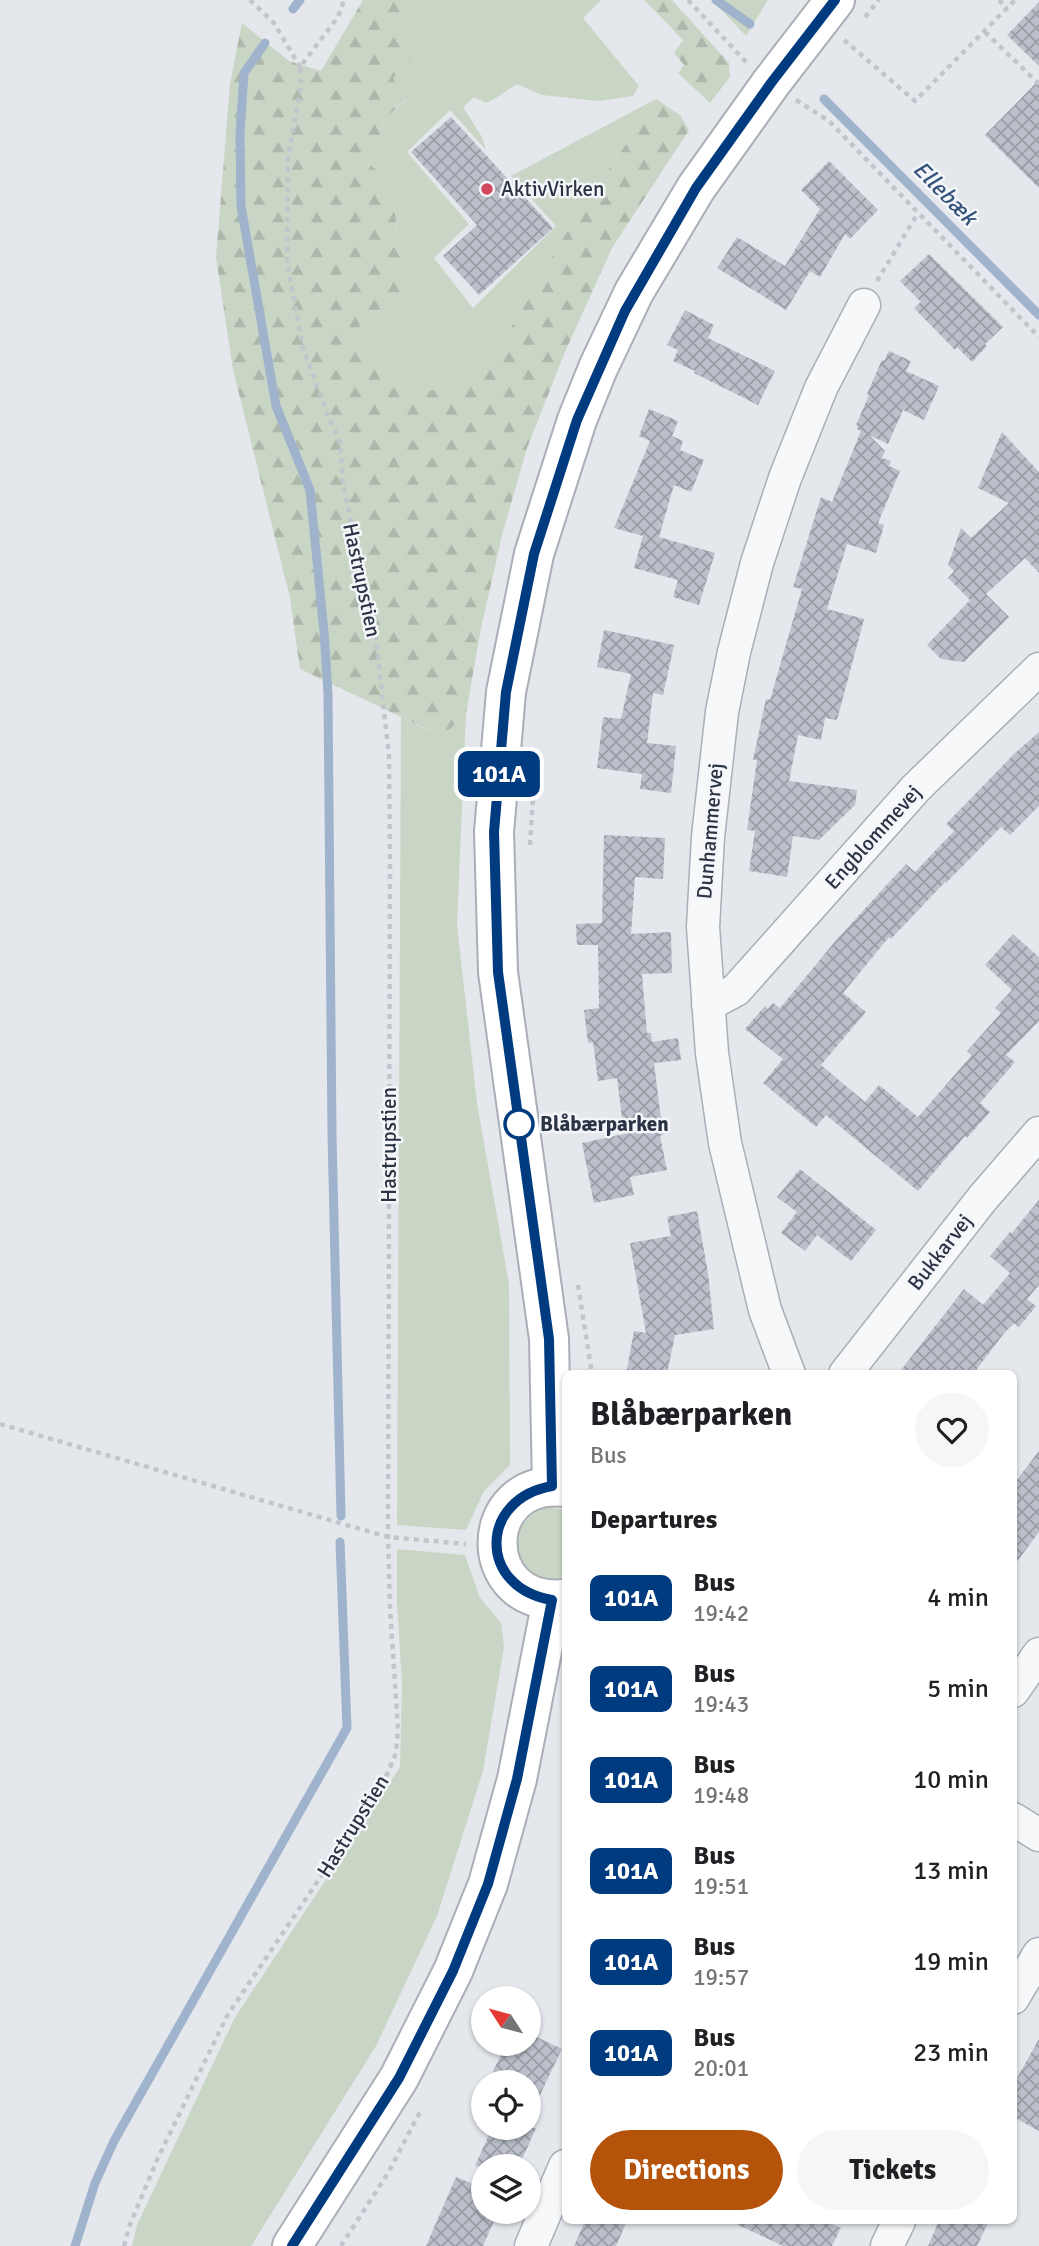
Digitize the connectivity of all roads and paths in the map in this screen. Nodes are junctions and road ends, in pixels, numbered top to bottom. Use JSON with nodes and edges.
{"nodes":[{"id":1,"x":250,"y":0,"type":"edge"},
{"id":2,"x":344,"y":0,"type":"edge"},
{"id":3,"x":688,"y":0,"type":"edge"},
{"id":4,"x":999,"y":0,"type":"edge"},
{"id":5,"x":1015,"y":0,"type":"edge"},
{"id":6,"x":1007,"y":8,"type":"junction"},
{"id":7,"x":827,"y":10,"type":"edge"},
{"id":8,"x":985,"y":32,"type":"junction"},
{"id":9,"x":747,"y":63,"type":"dead end"},
{"id":10,"x":300,"y":66,"type":"junction"},
{"id":11,"x":1039,"y":84,"type":"edge"},
{"id":12,"x":799,"y":101,"type":"dead end"},
{"id":13,"x":918,"y":213,"type":"junction"},
{"id":14,"x":864,"y":305,"type":"joint"},
{"id":15,"x":1039,"y":337,"type":"edge"},
{"id":16,"x":1039,"y":669,"type":"edge"},
{"id":17,"x":533,"y":793,"type":"dead end"},
{"id":18,"x":530,"y":847,"type":"dead end"},
{"id":19,"x":708,"y":1004,"type":"junction"},
{"id":20,"x":1039,"y":1133,"type":"edge"},
{"id":21,"x":577,"y":1280,"type":"dead end"},
{"id":22,"x":591,"y":1370,"type":"edge"},
{"id":23,"x":788,"y":1370,"type":"edge"},
{"id":24,"x":848,"y":1370,"type":"edge"},
{"id":25,"x":0,"y":1424,"type":"edge"},
{"id":26,"x":559,"y":1487,"type":"edge"},
{"id":27,"x":388,"y":1537,"type":"junction"},
{"id":28,"x":496,"y":1545,"type":"junction"},
{"id":29,"x":559,"y":1599,"type":"edge"},
{"id":30,"x":1039,"y":1654,"type":"edge"},
{"id":31,"x":1017,"y":1685,"type":"edge"},
{"id":32,"x":1017,"y":1821,"type":"edge"},
{"id":33,"x":1039,"y":1835,"type":"edge"},
{"id":34,"x":1039,"y":1954,"type":"edge"},
{"id":35,"x":1017,"y":1991,"type":"edge"},
{"id":36,"x":562,"y":2173,"type":"edge"},
{"id":37,"x":898,"y":2224,"type":"edge"},
{"id":38,"x":124,"y":2246,"type":"edge"},
{"id":39,"x":292,"y":2246,"type":"edge"},
{"id":40,"x":531,"y":2246,"type":"edge"},
{"id":41,"x":887,"y":2246,"type":"edge"}],
"edges":[{"from":1,"to":10,"type":"path"},
{"from":2,"to":10,"type":"path"},
{"from":3,"to":9,"type":"path"},
{"from":4,"to":6,"type":"path"},
{"from":5,"to":6,"type":"path"},
{"from":6,"to":8,"type":"path"},
{"from":7,"to":8,"type":"path"},
{"from":7,"to":26,"type":"street"},
{"from":8,"to":11,"type":"path"},
{"from":10,"to":27,"type":"path","name":"Hastrupstien"},
{"from":12,"to":13,"type":"path"},
{"from":13,"to":14,"type":"path"},
{"from":13,"to":15,"type":"path"},
{"from":14,"to":19,"type":"street","name":"Dunhammervej"},
{"from":16,"to":19,"type":"street","name":"Engblommevej"},
{"from":17,"to":18,"type":"path"},
{"from":19,"to":23,"type":"street","name":"Dunhammervej"},
{"from":20,"to":24,"type":"street","name":"Bukkarvej"},
{"from":21,"to":22,"type":"path"},
{"from":25,"to":27,"type":"path"},
{"from":26,"to":28,"type":"street"},
{"from":27,"to":28,"type":"path"},
{"from":27,"to":38,"type":"path","name":"Hastrupstien"},
{"from":28,"to":29,"type":"street"},
{"from":29,"to":39,"type":"street"},
{"from":30,"to":31,"type":"street"},
{"from":32,"to":33,"type":"street"},
{"from":34,"to":35,"type":"street"},
{"from":36,"to":40,"type":"street"},
{"from":37,"to":41,"type":"street"}]}
